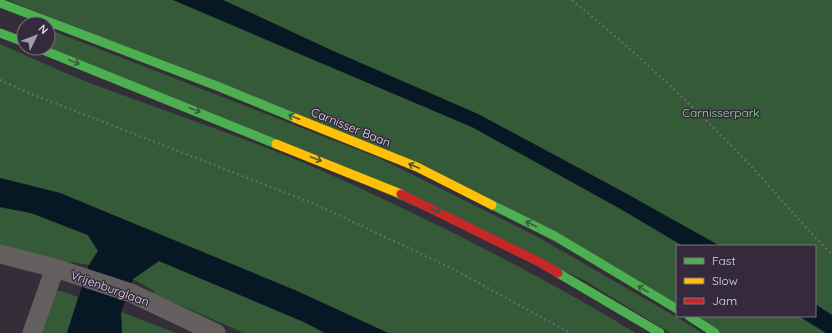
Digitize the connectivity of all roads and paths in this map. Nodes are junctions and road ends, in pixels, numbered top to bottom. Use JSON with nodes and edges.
{"nodes":[{"id":1,"x":572,"y":0,"type":"edge"},
{"id":2,"x":0,"y":3,"type":"edge"},
{"id":3,"x":0,"y":33,"type":"edge"},
{"id":4,"x":16,"y":39,"type":"edge"},
{"id":5,"x":56,"y":55,"type":"edge"},
{"id":6,"x":0,"y":80,"type":"edge"},
{"id":7,"x":0,"y":254,"type":"edge"},
{"id":8,"x":832,"y":254,"type":"edge"},
{"id":9,"x":55,"y":268,"type":"junction"},
{"id":10,"x":676,"y":308,"type":"edge"},
{"id":11,"x":691,"y":317,"type":"edge"},
{"id":12,"x":207,"y":331,"type":"edge"},
{"id":13,"x":32,"y":333,"type":"edge"},
{"id":14,"x":570,"y":333,"type":"edge"},
{"id":15,"x":660,"y":333,"type":"edge"},
{"id":16,"x":715,"y":333,"type":"edge"}],
"edges":[{"from":1,"to":8,"type":"path"},
{"from":10,"to":2,"type":"main road","name":"Carnisser Baan","one_way":true},
{"from":3,"to":4,"type":"main road"},
{"from":5,"to":15,"type":"main road","one_way":true},
{"from":6,"to":14,"type":"path"},
{"from":7,"to":9,"type":"street","name":"Vrijenburglaan"},
{"from":9,"to":12,"type":"street","name":"Vrijenburglaan"},
{"from":9,"to":13,"type":"street"},
{"from":11,"to":16,"type":"main road"}]}
